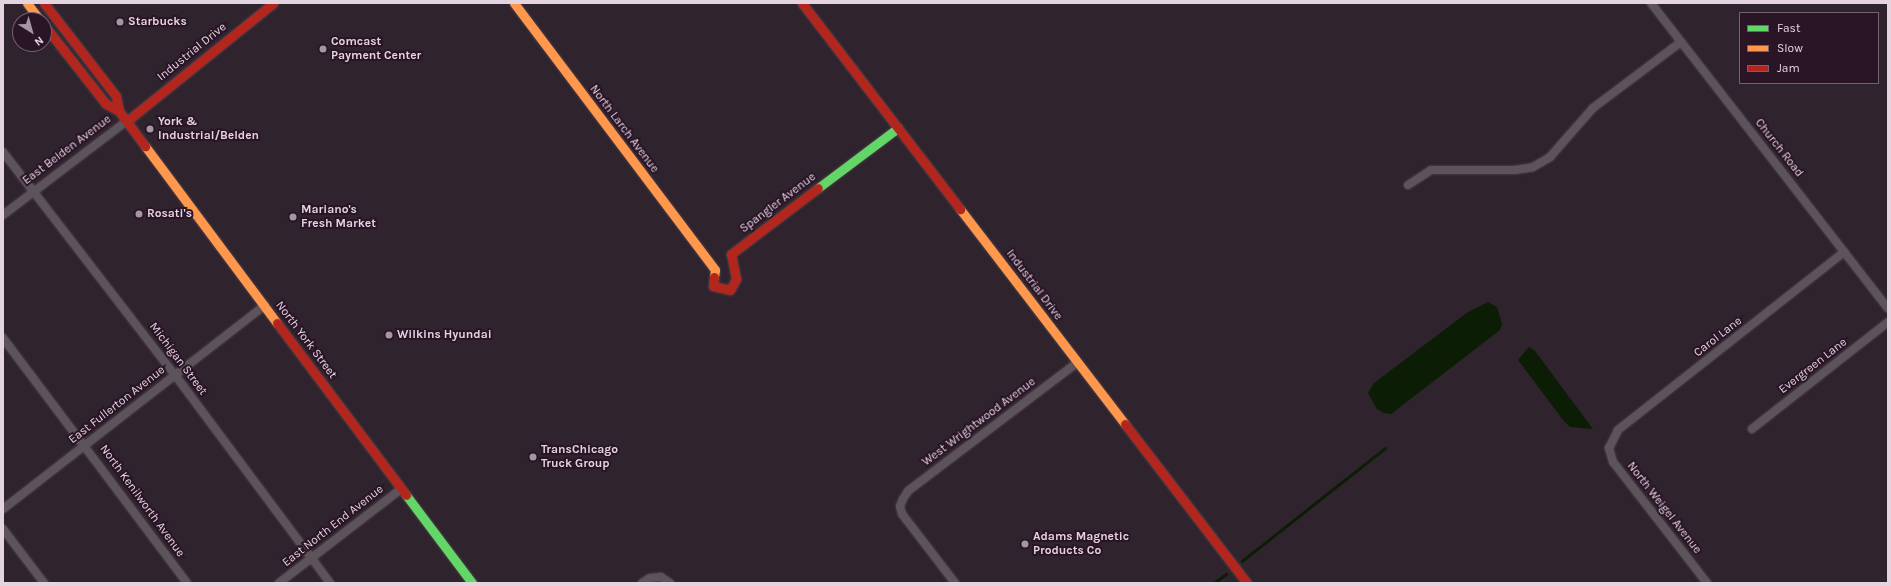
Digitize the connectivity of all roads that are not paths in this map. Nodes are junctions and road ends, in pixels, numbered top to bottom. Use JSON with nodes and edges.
{"nodes":[{"id":1,"x":27,"y":3,"type":"edge"},
{"id":2,"x":44,"y":3,"type":"edge"},
{"id":3,"x":273,"y":3,"type":"edge"},
{"id":4,"x":514,"y":3,"type":"edge"},
{"id":5,"x":802,"y":3,"type":"edge"},
{"id":6,"x":1651,"y":3,"type":"edge"},
{"id":7,"x":34,"y":12,"type":"edge"},
{"id":8,"x":52,"y":35,"type":"edge"},
{"id":9,"x":1681,"y":42,"type":"junction"},
{"id":10,"x":119,"y":111,"type":"junction"},
{"id":11,"x":127,"y":121,"type":"junction"},
{"id":12,"x":898,"y":128,"type":"junction"},
{"id":13,"x":3,"y":152,"type":"edge"},
{"id":14,"x":1408,"y":185,"type":"dead end"},
{"id":15,"x":33,"y":191,"type":"junction"},
{"id":16,"x":3,"y":215,"type":"edge"},
{"id":17,"x":1844,"y":252,"type":"junction"},
{"id":18,"x":715,"y":270,"type":"joint"},
{"id":19,"x":265,"y":305,"type":"junction"},
{"id":20,"x":1888,"y":308,"type":"edge"},
{"id":21,"x":1888,"y":322,"type":"edge"},
{"id":22,"x":3,"y":338,"type":"edge"},
{"id":23,"x":1078,"y":362,"type":"junction"},
{"id":24,"x":175,"y":375,"type":"junction"},
{"id":25,"x":1752,"y":429,"type":"dead end"},
{"id":26,"x":85,"y":445,"type":"junction"},
{"id":27,"x":1611,"y":445,"type":"joint"},
{"id":28,"x":401,"y":489,"type":"junction"},
{"id":29,"x":3,"y":509,"type":"edge"},
{"id":30,"x":3,"y":529,"type":"edge"},
{"id":31,"x":312,"y":558,"type":"junction"},
{"id":32,"x":44,"y":583,"type":"edge"},
{"id":33,"x":187,"y":583,"type":"edge"},
{"id":34,"x":279,"y":583,"type":"edge"},
{"id":35,"x":330,"y":583,"type":"edge"},
{"id":36,"x":472,"y":583,"type":"edge"},
{"id":37,"x":642,"y":583,"type":"edge"},
{"id":38,"x":670,"y":583,"type":"edge"},
{"id":39,"x":955,"y":583,"type":"edge"},
{"id":40,"x":1246,"y":583,"type":"edge"},
{"id":41,"x":1707,"y":583,"type":"edge"}],
"edges":[{"from":1,"to":7,"type":"street"},
{"from":2,"to":10,"type":"street","name":"North York Street"},
{"from":3,"to":11,"type":"street","name":"Industrial Drive"},
{"from":4,"to":18,"type":"street","name":"North Larch Avenue"},
{"from":5,"to":12,"type":"street","name":"Industrial Drive"},
{"from":6,"to":9,"type":"street","name":"Church Road"},
{"from":8,"to":10,"type":"street","name":"North York Street"},
{"from":9,"to":14,"type":"street"},
{"from":9,"to":17,"type":"street","name":"Church Road"},
{"from":10,"to":11,"type":"street","name":"North York Street"},
{"from":11,"to":15,"type":"street","name":"East Belden Avenue"},
{"from":11,"to":19,"type":"street","name":"North York Street"},
{"from":12,"to":18,"type":"street","name":"Spangler Avenue"},
{"from":12,"to":23,"type":"street","name":"Industrial Drive"},
{"from":13,"to":15,"type":"street","name":"Michigan Street"},
{"from":15,"to":16,"type":"street","name":"East Belden Avenue"},
{"from":15,"to":24,"type":"street","name":"Michigan Street"},
{"from":17,"to":20,"type":"street","name":"Church Road"},
{"from":17,"to":27,"type":"street","name":"Carol Lane"},
{"from":19,"to":24,"type":"street","name":"East Fullerton Avenue"},
{"from":19,"to":28,"type":"street","name":"North York Street"},
{"from":21,"to":25,"type":"street","name":"Evergreen Lane"},
{"from":22,"to":26,"type":"street","name":"North Kenilworth Avenue"},
{"from":23,"to":39,"type":"street","name":"West Wrightwood Avenue"},
{"from":23,"to":40,"type":"street","name":"Industrial Drive"},
{"from":24,"to":26,"type":"street","name":"East Fullerton Avenue"},
{"from":24,"to":31,"type":"street","name":"Michigan Street"},
{"from":26,"to":29,"type":"street","name":"East Fullerton Avenue"},
{"from":26,"to":33,"type":"street","name":"North Kenilworth Avenue"},
{"from":27,"to":41,"type":"street","name":"North Weigel Avenue"},
{"from":28,"to":31,"type":"street","name":"East North End Avenue"},
{"from":28,"to":36,"type":"street","name":"North York Street"},
{"from":30,"to":32,"type":"street"},
{"from":31,"to":34,"type":"street","name":"East North End Avenue"},
{"from":31,"to":35,"type":"street","name":"Michigan Street"},
{"from":37,"to":38,"type":"street"}]}
